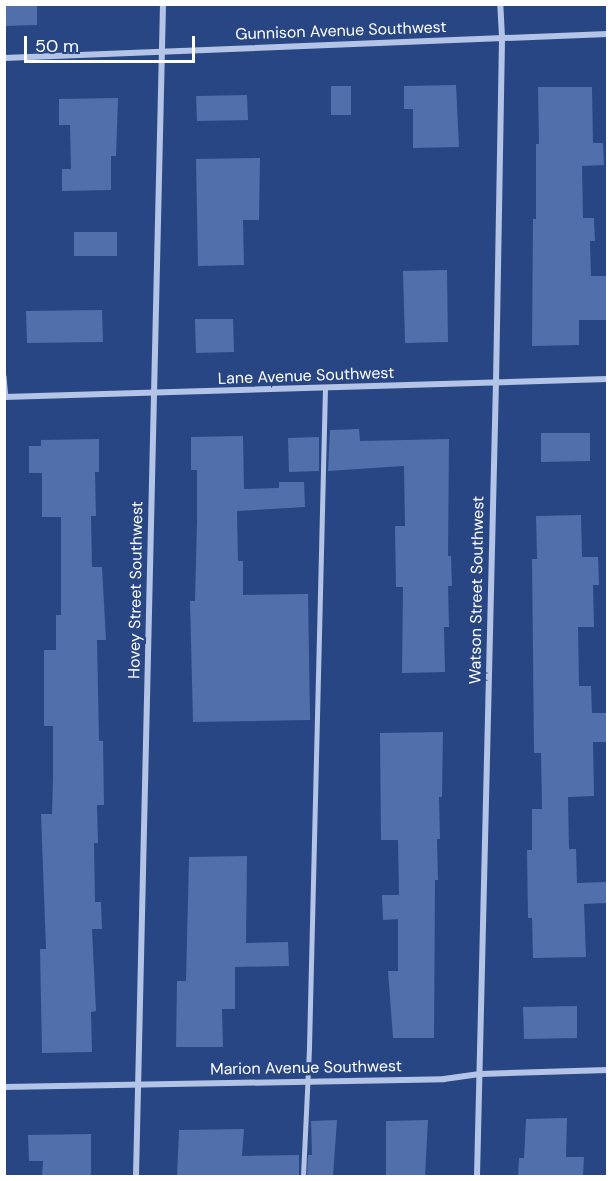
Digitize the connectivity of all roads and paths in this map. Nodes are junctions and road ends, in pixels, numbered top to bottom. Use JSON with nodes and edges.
{"nodes":[{"id":1,"x":163,"y":4,"type":"edge"},
{"id":2,"x":500,"y":4,"type":"edge"},
{"id":3,"x":608,"y":34,"type":"edge"},
{"id":4,"x":502,"y":37,"type":"junction"},
{"id":5,"x":162,"y":52,"type":"junction"},
{"id":6,"x":4,"y":58,"type":"edge"},
{"id":7,"x":4,"y":376,"type":"edge"},
{"id":8,"x":608,"y":379,"type":"edge"},
{"id":9,"x":496,"y":382,"type":"junction"},
{"id":10,"x":325,"y":388,"type":"junction"},
{"id":11,"x":154,"y":395,"type":"junction"},
{"id":12,"x":5,"y":398,"type":"edge"},
{"id":13,"x":608,"y":1070,"type":"edge"},
{"id":14,"x":480,"y":1074,"type":"junction"},
{"id":15,"x":307,"y":1080,"type":"junction"},
{"id":16,"x":138,"y":1085,"type":"junction"},
{"id":17,"x":4,"y":1088,"type":"edge"},
{"id":18,"x":136,"y":1176,"type":"edge"},
{"id":19,"x":303,"y":1176,"type":"edge"},
{"id":20,"x":477,"y":1176,"type":"edge"}],
"edges":[{"from":1,"to":5,"type":"street","name":"Hovey Street Southwest"},
{"from":2,"to":4,"type":"street","name":"Watson Street Southwest"},
{"from":3,"to":4,"type":"street","name":"Gunnison Avenue Southwest"},
{"from":4,"to":5,"type":"street","name":"Gunnison Avenue Southwest"},
{"from":4,"to":9,"type":"street","name":"Watson Street Southwest"},
{"from":5,"to":6,"type":"street","name":"Gunnison Avenue Southwest"},
{"from":5,"to":11,"type":"street","name":"Hovey Street Southwest"},
{"from":7,"to":12,"type":"lane"},
{"from":8,"to":9,"type":"street","name":"Lane Avenue Southwest"},
{"from":9,"to":10,"type":"street","name":"Lane Avenue Southwest"},
{"from":9,"to":14,"type":"street","name":"Watson Street Southwest"},
{"from":10,"to":11,"type":"street","name":"Lane Avenue Southwest"},
{"from":10,"to":15,"type":"lane"},
{"from":11,"to":12,"type":"street","name":"Lane Avenue Southwest"},
{"from":11,"to":16,"type":"street","name":"Hovey Street Southwest"},
{"from":13,"to":14,"type":"street","name":"Marion Avenue Southwest"},
{"from":14,"to":15,"type":"street","name":"Marion Avenue Southwest"},
{"from":14,"to":20,"type":"street","name":"Watson Street Southwest"},
{"from":15,"to":16,"type":"street","name":"Marion Avenue Southwest"},
{"from":15,"to":19,"type":"lane"},
{"from":16,"to":17,"type":"street","name":"Marion Avenue Southwest"},
{"from":16,"to":18,"type":"street","name":"Hovey Street Southwest"}]}
